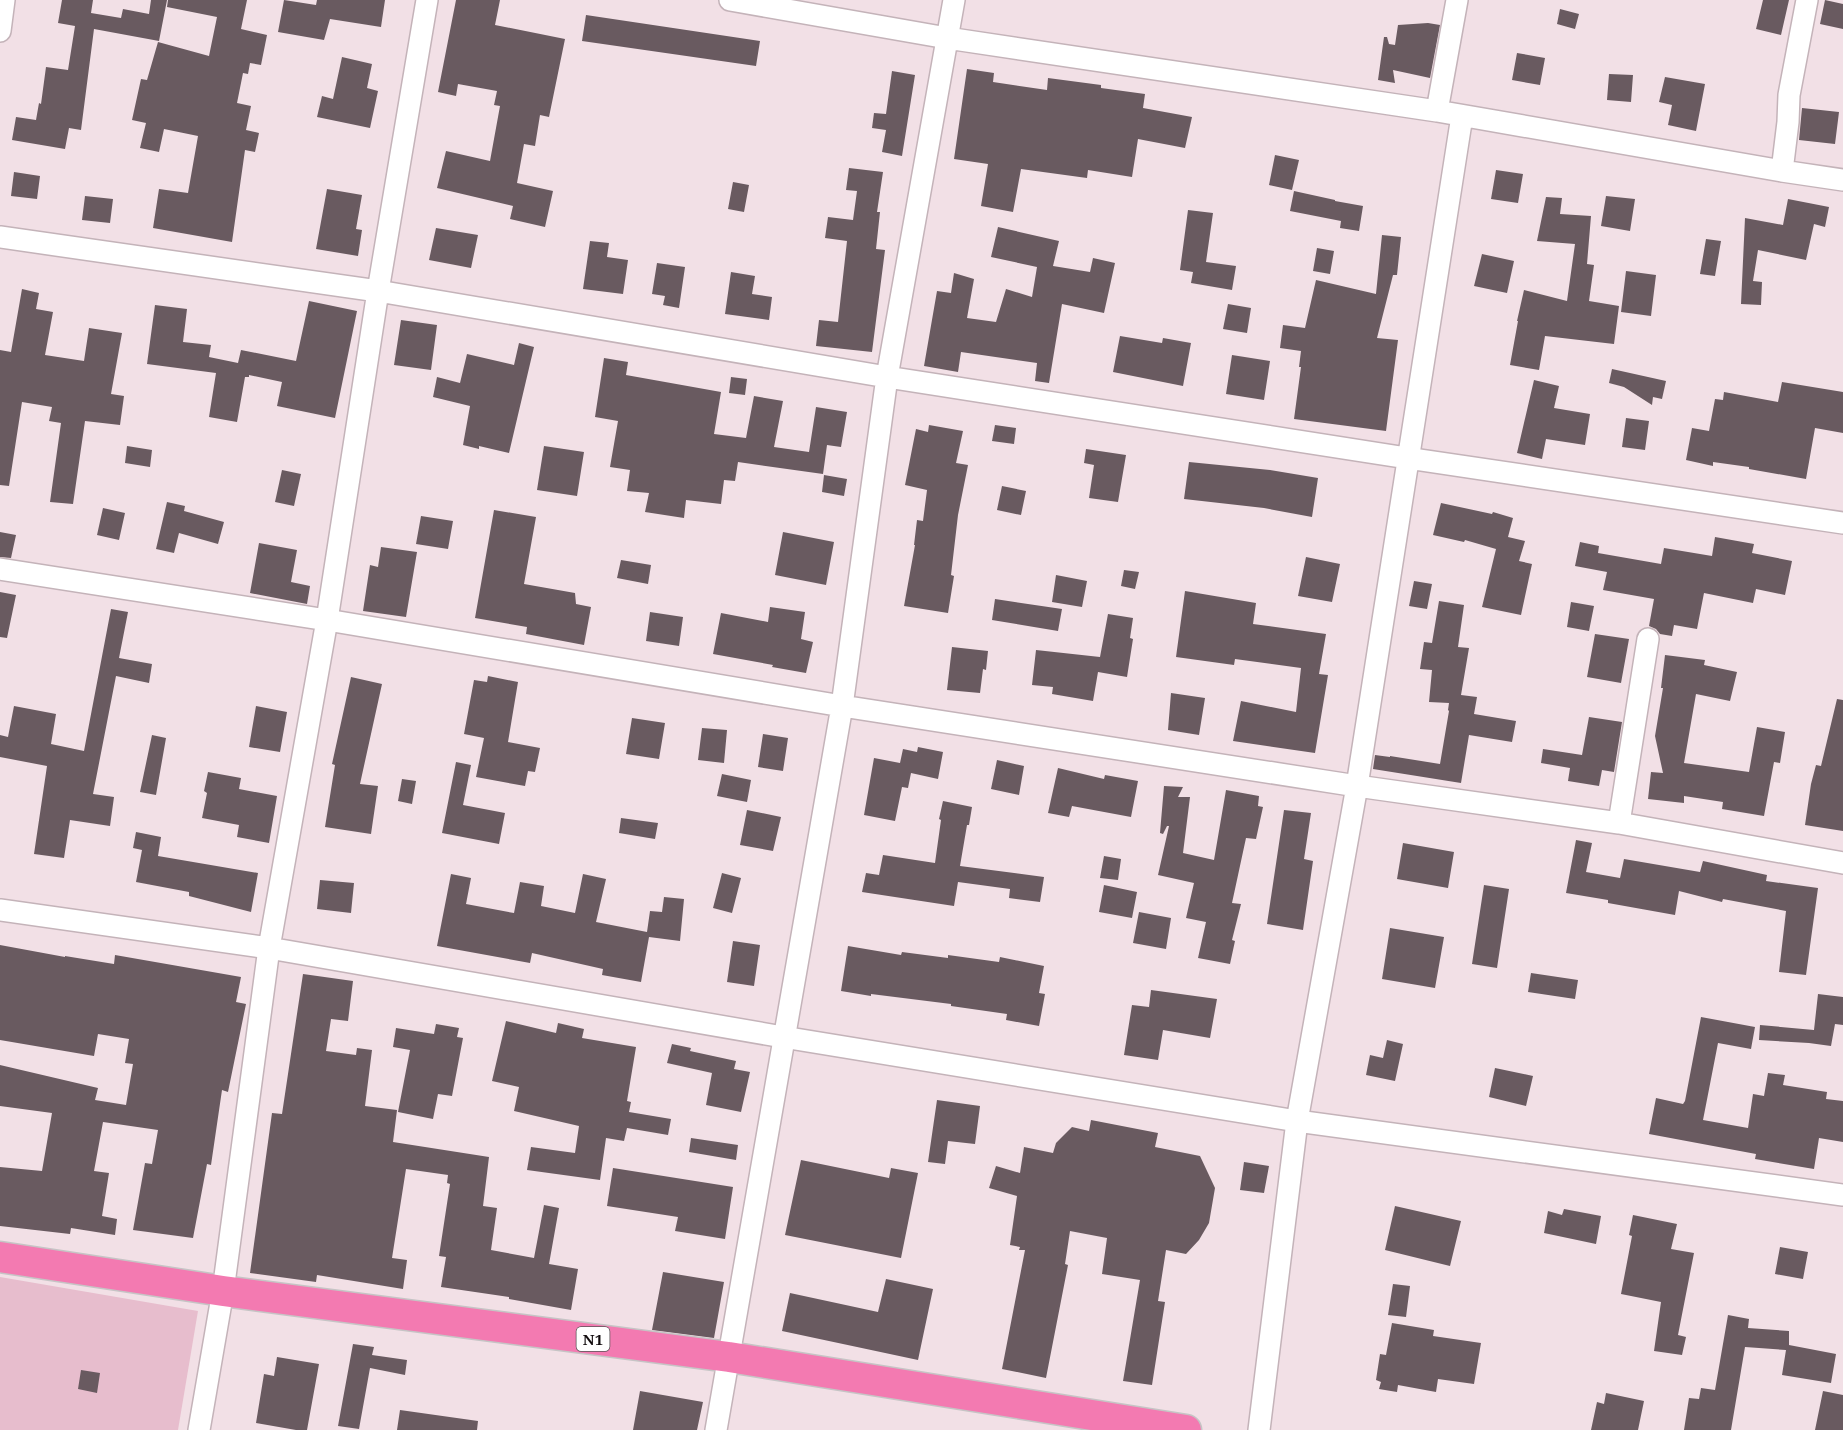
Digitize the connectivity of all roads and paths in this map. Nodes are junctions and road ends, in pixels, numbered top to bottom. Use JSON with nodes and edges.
{"nodes":[{"id":1,"x":4,"y":0,"type":"edge"},
{"id":2,"x":427,"y":0,"type":"edge"},
{"id":3,"x":730,"y":0,"type":"edge"},
{"id":4,"x":954,"y":0,"type":"edge"},
{"id":5,"x":1457,"y":0,"type":"edge"},
{"id":6,"x":1807,"y":0,"type":"edge"},
{"id":7,"x":0,"y":32,"type":"edge"},
{"id":8,"x":947,"y":38,"type":"junction"},
{"id":9,"x":1437,"y":111,"type":"junction"},
{"id":10,"x":1462,"y":116,"type":"junction"},
{"id":11,"x":1782,"y":171,"type":"junction"},
{"id":12,"x":1843,"y":180,"type":"edge"},
{"id":13,"x":0,"y":237,"type":"edge"},
{"id":14,"x":378,"y":291,"type":"junction"},
{"id":15,"x":887,"y":376,"type":"junction"},
{"id":16,"x":1407,"y":458,"type":"junction"},
{"id":17,"x":1843,"y":523,"type":"edge"},
{"id":18,"x":0,"y":569,"type":"edge"},
{"id":19,"x":327,"y":620,"type":"junction"},
{"id":20,"x":1648,"y":639,"type":"dead end"},
{"id":21,"x":842,"y":706,"type":"junction"},
{"id":22,"x":1358,"y":786,"type":"junction"},
{"id":23,"x":1619,"y":823,"type":"junction"},
{"id":24,"x":1843,"y":864,"type":"edge"},
{"id":25,"x":0,"y":910,"type":"edge"},
{"id":26,"x":269,"y":948,"type":"junction"},
{"id":27,"x":783,"y":1037,"type":"junction"},
{"id":28,"x":1297,"y":1121,"type":"junction"},
{"id":29,"x":1843,"y":1195,"type":"edge"},
{"id":30,"x":0,"y":1257,"type":"edge"},
{"id":31,"x":223,"y":1292,"type":"junction"},
{"id":32,"x":729,"y":1357,"type":"junction"},
{"id":33,"x":199,"y":1430,"type":"edge"},
{"id":34,"x":716,"y":1430,"type":"edge"},
{"id":35,"x":1186,"y":1430,"type":"edge"},
{"id":36,"x":1259,"y":1430,"type":"edge"}],
"edges":[{"from":1,"to":7,"type":"street"},
{"from":2,"to":14,"type":"street"},
{"from":3,"to":8,"type":"street"},
{"from":4,"to":8,"type":"street"},
{"from":5,"to":9,"type":"street"},
{"from":6,"to":11,"type":"street"},
{"from":8,"to":9,"type":"street"},
{"from":8,"to":15,"type":"street"},
{"from":9,"to":10,"type":"street"},
{"from":10,"to":11,"type":"street"},
{"from":10,"to":16,"type":"street"},
{"from":11,"to":12,"type":"street"},
{"from":13,"to":14,"type":"street"},
{"from":14,"to":15,"type":"street"},
{"from":14,"to":19,"type":"street"},
{"from":15,"to":16,"type":"street"},
{"from":15,"to":21,"type":"street"},
{"from":16,"to":17,"type":"street"},
{"from":16,"to":22,"type":"street"},
{"from":18,"to":19,"type":"street"},
{"from":19,"to":21,"type":"street"},
{"from":19,"to":26,"type":"street"},
{"from":20,"to":23,"type":"street"},
{"from":21,"to":22,"type":"street"},
{"from":21,"to":27,"type":"street"},
{"from":22,"to":23,"type":"street"},
{"from":22,"to":28,"type":"street"},
{"from":23,"to":24,"type":"street"},
{"from":25,"to":26,"type":"street"},
{"from":26,"to":27,"type":"street"},
{"from":26,"to":31,"type":"street"},
{"from":27,"to":28,"type":"street"},
{"from":27,"to":32,"type":"street"},
{"from":28,"to":29,"type":"street"},
{"from":28,"to":36,"type":"street"},
{"from":30,"to":31,"type":"highway","number":"N1"},
{"from":31,"to":32,"type":"highway","number":"N1"},
{"from":31,"to":33,"type":"street"},
{"from":32,"to":34,"type":"street"},
{"from":32,"to":35,"type":"highway","number":"N1"}]}
